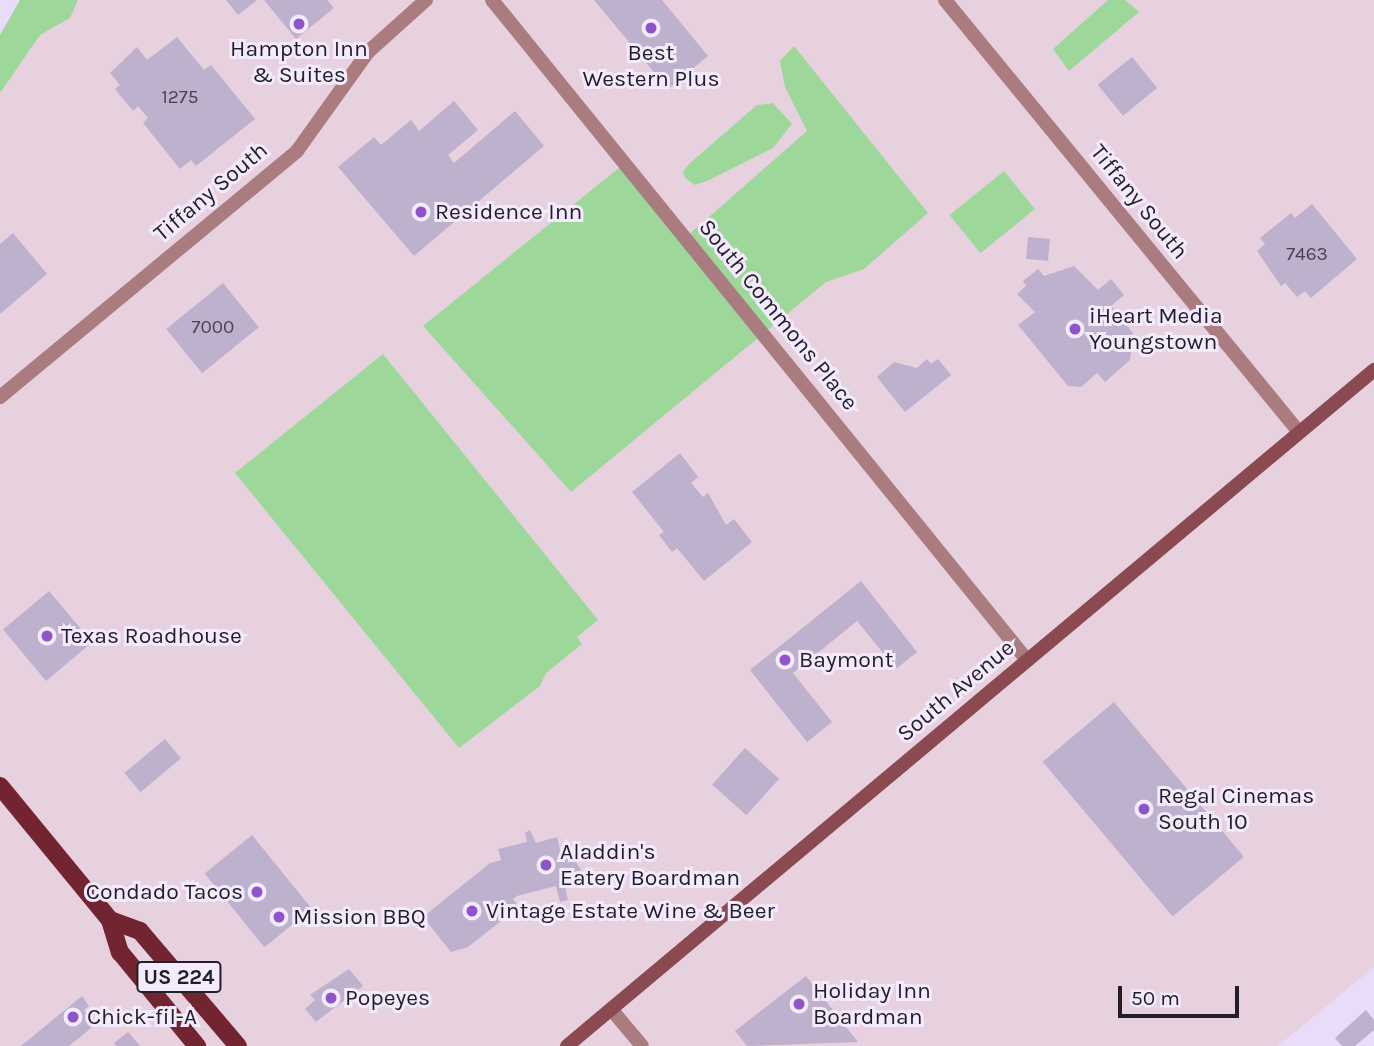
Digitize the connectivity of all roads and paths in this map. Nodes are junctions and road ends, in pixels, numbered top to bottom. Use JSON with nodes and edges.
{"nodes":[{"id":1,"x":426,"y":0,"type":"edge"},
{"id":2,"x":492,"y":0,"type":"edge"},
{"id":3,"x":945,"y":0,"type":"edge"},
{"id":4,"x":1374,"y":370,"type":"edge"},
{"id":5,"x":0,"y":397,"type":"edge"},
{"id":6,"x":1299,"y":432,"type":"junction"},
{"id":7,"x":1027,"y":660,"type":"junction"},
{"id":8,"x":0,"y":786,"type":"edge"},
{"id":9,"x":110,"y":920,"type":"junction"},
{"id":10,"x":611,"y":1009,"type":"junction"},
{"id":11,"x":197,"y":1046,"type":"edge"},
{"id":12,"x":238,"y":1046,"type":"edge"},
{"id":13,"x":567,"y":1046,"type":"edge"},
{"id":14,"x":642,"y":1046,"type":"edge"}],
"edges":[{"from":1,"to":5,"type":"street","name":"Tiffany South"},
{"from":2,"to":7,"type":"street","name":"South Commons Place"},
{"from":3,"to":6,"type":"street","name":"Tiffany South"},
{"from":4,"to":6,"type":"main road","name":"South Avenue"},
{"from":6,"to":7,"type":"main road","name":"South Avenue"},
{"from":7,"to":10,"type":"main road","name":"South Avenue"},
{"from":8,"to":9,"type":"main road","number":"US 224"},
{"from":9,"to":11,"type":"main road","number":"US 224"},
{"from":9,"to":12,"type":"main road","number":"US 224"},
{"from":10,"to":13,"type":"main road","name":"South Avenue"},
{"from":10,"to":14,"type":"street"}]}
